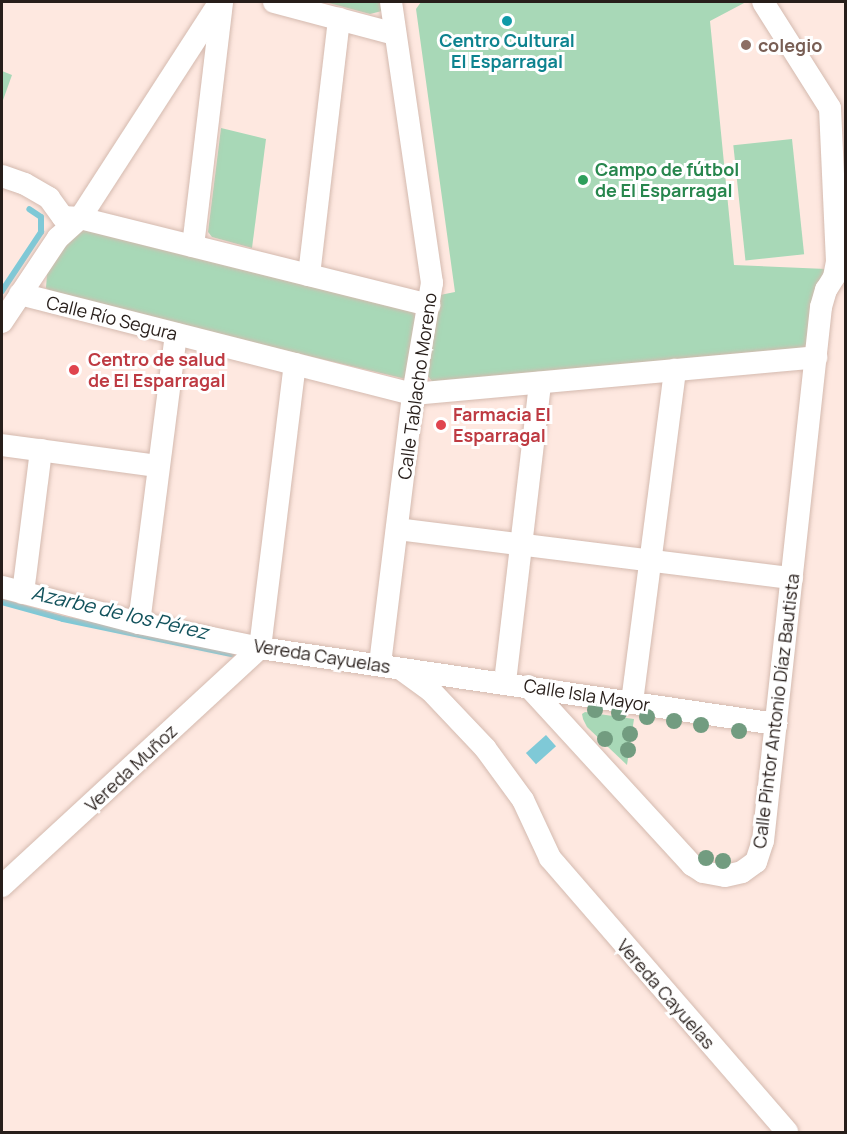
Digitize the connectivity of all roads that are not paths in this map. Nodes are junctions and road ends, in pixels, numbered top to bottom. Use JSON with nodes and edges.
{"nodes":[{"id":1,"x":221,"y":2,"type":"edge"},
{"id":2,"x":274,"y":2,"type":"edge"},
{"id":3,"x":391,"y":2,"type":"edge"},
{"id":4,"x":763,"y":2,"type":"edge"},
{"id":5,"x":339,"y":19,"type":"junction"},
{"id":6,"x":395,"y":34,"type":"junction"},
{"id":7,"x":838,"y":104,"type":"edge"},
{"id":8,"x":2,"y":176,"type":"edge"},
{"id":9,"x":80,"y":218,"type":"junction"},
{"id":10,"x":193,"y":246,"type":"junction"},
{"id":11,"x":309,"y":275,"type":"junction"},
{"id":12,"x":20,"y":294,"type":"junction"},
{"id":13,"x":429,"y":305,"type":"junction"},
{"id":14,"x":2,"y":322,"type":"edge"},
{"id":15,"x":176,"y":334,"type":"junction"},
{"id":16,"x":816,"y":357,"type":"junction"},
{"id":17,"x":295,"y":364,"type":"junction"},
{"id":18,"x":675,"y":370,"type":"junction"},
{"id":19,"x":540,"y":383,"type":"junction"},
{"id":20,"x":414,"y":394,"type":"junction"},
{"id":21,"x":2,"y":445,"type":"edge"},
{"id":22,"x":41,"y":450,"type":"junction"},
{"id":23,"x":158,"y":466,"type":"junction"},
{"id":24,"x":397,"y":529,"type":"junction"},
{"id":25,"x":522,"y":544,"type":"junction"},
{"id":26,"x":651,"y":560,"type":"junction"},
{"id":27,"x":792,"y":578,"type":"junction"},
{"id":28,"x":12,"y":590,"type":"edge"},
{"id":29,"x":139,"y":623,"type":"junction"},
{"id":30,"x":260,"y":648,"type":"junction"},
{"id":31,"x":388,"y":665,"type":"junction"},
{"id":32,"x":505,"y":682,"type":"junction"},
{"id":33,"x":528,"y":686,"type":"junction"},
{"id":34,"x":632,"y":702,"type":"junction"},
{"id":35,"x":776,"y":724,"type":"junction"},
{"id":36,"x":2,"y":886,"type":"edge"},
{"id":37,"x":787,"y":1132,"type":"edge"}],
"edges":[{"from":1,"to":9,"type":"street"},
{"from":1,"to":10,"type":"street"},
{"from":2,"to":5,"type":"street"},
{"from":3,"to":6,"type":"street","name":"Calle Tablacho Moreno"},
{"from":4,"to":7,"type":"street"},
{"from":5,"to":6,"type":"street"},
{"from":5,"to":11,"type":"street"},
{"from":6,"to":13,"type":"street","name":"Calle Tablacho Moreno"},
{"from":7,"to":16,"type":"street","name":"Calle Pintor Antonio Díaz Bautista"},
{"from":8,"to":9,"type":"street"},
{"from":9,"to":10,"type":"street"},
{"from":9,"to":12,"type":"street"},
{"from":10,"to":11,"type":"street"},
{"from":11,"to":13,"type":"street"},
{"from":12,"to":14,"type":"street"},
{"from":12,"to":15,"type":"street","name":"Calle Río Segura"},
{"from":13,"to":20,"type":"street","name":"Calle Tablacho Moreno"},
{"from":15,"to":17,"type":"street","name":"Calle Río Segura"},
{"from":15,"to":23,"type":"street"},
{"from":16,"to":18,"type":"street","name":"Calle Río Segura"},
{"from":16,"to":27,"type":"street","name":"Calle Pintor Antonio Díaz Bautista"},
{"from":17,"to":20,"type":"street","name":"Calle Río Segura"},
{"from":17,"to":30,"type":"street"},
{"from":18,"to":19,"type":"street","name":"Calle Río Segura"},
{"from":18,"to":26,"type":"street"},
{"from":19,"to":20,"type":"street","name":"Calle Río Segura"},
{"from":19,"to":25,"type":"street"},
{"from":20,"to":24,"type":"street","name":"Calle Tablacho Moreno"},
{"from":21,"to":22,"type":"street"},
{"from":22,"to":23,"type":"street"},
{"from":22,"to":28,"type":"street"},
{"from":23,"to":29,"type":"street"},
{"from":24,"to":25,"type":"street"},
{"from":24,"to":31,"type":"street","name":"Calle Tablacho Moreno"},
{"from":25,"to":26,"type":"street"},
{"from":25,"to":32,"type":"street"},
{"from":26,"to":27,"type":"street"},
{"from":26,"to":34,"type":"street"},
{"from":27,"to":35,"type":"street","name":"Calle Pintor Antonio Díaz Bautista"},
{"from":28,"to":29,"type":"street","name":"Vereda Cayuelas"},
{"from":29,"to":30,"type":"street","name":"Vereda Cayuelas"},
{"from":30,"to":31,"type":"street","name":"Vereda Cayuelas"},
{"from":30,"to":36,"type":"street","name":"Vereda Muñoz"},
{"from":31,"to":32,"type":"street","name":"Calle Isla Mayor"},
{"from":31,"to":37,"type":"street","name":"Vereda Cayuelas"},
{"from":32,"to":33,"type":"street","name":"Calle Isla Mayor"},
{"from":33,"to":34,"type":"street","name":"Calle Isla Mayor"},
{"from":33,"to":35,"type":"street","name":"Calle Pintor Antonio Díaz Bautista"},
{"from":34,"to":35,"type":"street","name":"Calle Isla Mayor"}]}
